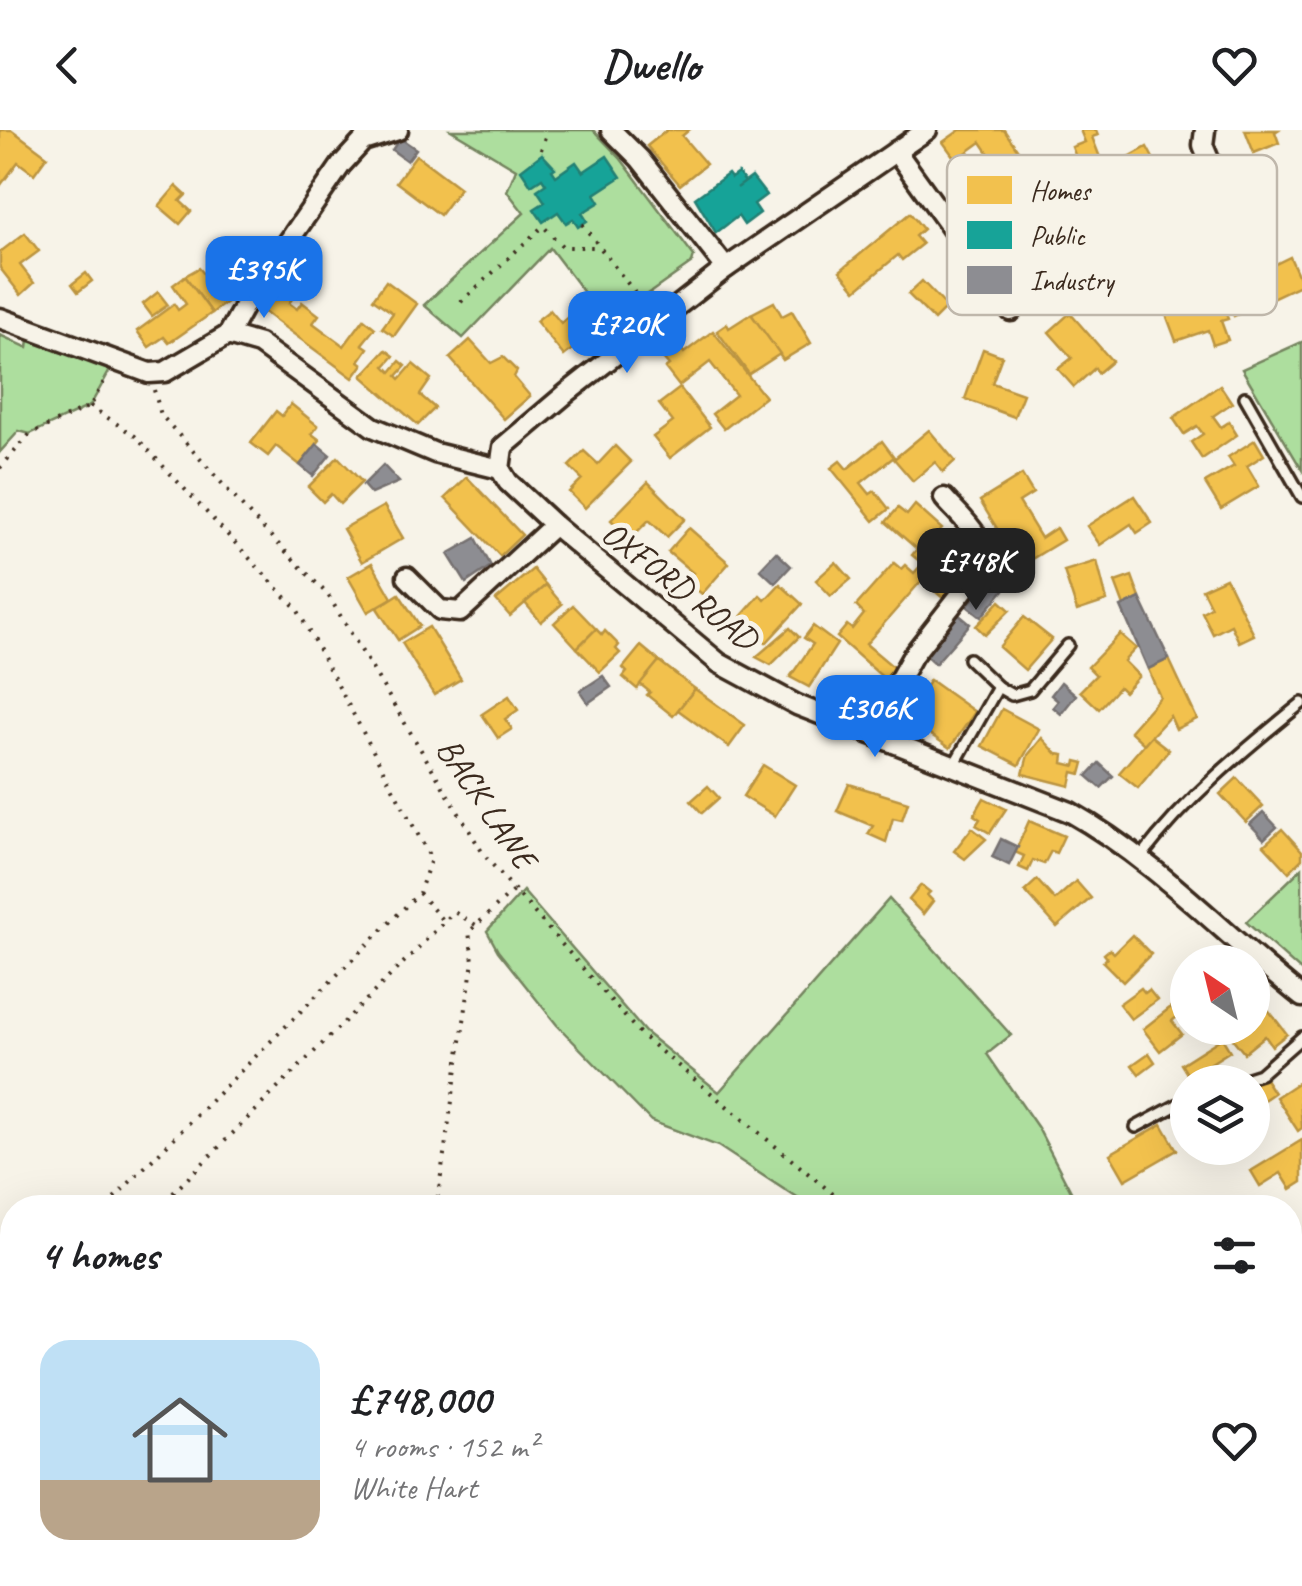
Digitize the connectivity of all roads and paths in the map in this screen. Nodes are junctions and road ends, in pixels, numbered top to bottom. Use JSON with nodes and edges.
{"nodes":[{"id":1,"x":398,"y":130,"type":"edge"},
{"id":2,"x":547,"y":130,"type":"edge"},
{"id":3,"x":612,"y":130,"type":"edge"},
{"id":4,"x":927,"y":130,"type":"edge"},
{"id":5,"x":1205,"y":130,"type":"edge"},
{"id":6,"x":541,"y":150,"type":"dead end"},
{"id":7,"x":896,"y":151,"type":"junction"},
{"id":8,"x":1207,"y":155,"type":"edge"},
{"id":9,"x":947,"y":222,"type":"edge"},
{"id":10,"x":582,"y":224,"type":"dead end"},
{"id":11,"x":600,"y":247,"type":"junction"},
{"id":12,"x":726,"y":268,"type":"junction"},
{"id":13,"x":460,"y":302,"type":"dead end"},
{"id":14,"x":0,"y":318,"type":"edge"},
{"id":15,"x":656,"y":323,"type":"junction"},
{"id":16,"x":228,"y":335,"type":"junction"},
{"id":17,"x":114,"y":363,"type":"junction"},
{"id":18,"x":150,"y":374,"type":"junction"},
{"id":19,"x":1246,"y":396,"type":"dead end"},
{"id":20,"x":90,"y":406,"type":"junction"},
{"id":21,"x":0,"y":468,"type":"edge"},
{"id":22,"x":500,"y":469,"type":"junction"},
{"id":23,"x":1302,"y":497,"type":"edge"},
{"id":24,"x":944,"y":498,"type":"dead end"},
{"id":25,"x":554,"y":525,"type":"junction"},
{"id":26,"x":407,"y":577,"type":"dead end"},
{"id":27,"x":1068,"y":646,"type":"dead end"},
{"id":28,"x":969,"y":658,"type":"dead end"},
{"id":29,"x":998,"y":687,"type":"junction"},
{"id":30,"x":1302,"y":703,"type":"edge"},
{"id":31,"x":869,"y":733,"type":"junction"},
{"id":32,"x":954,"y":766,"type":"junction"},
{"id":33,"x":1141,"y":856,"type":"junction"},
{"id":34,"x":514,"y":890,"type":"junction"},
{"id":35,"x":419,"y":893,"type":"junction"},
{"id":36,"x":444,"y":922,"type":"junction"},
{"id":37,"x":476,"y":925,"type":"junction"},
{"id":38,"x":1302,"y":997,"type":"edge"},
{"id":39,"x":1302,"y":1038,"type":"edge"},
{"id":40,"x":1270,"y":1065,"type":"edge"},
{"id":41,"x":1170,"y":1109,"type":"edge"},
{"id":42,"x":1136,"y":1128,"type":"dead end"},
{"id":43,"x":117,"y":1195,"type":"edge"},
{"id":44,"x":171,"y":1195,"type":"edge"},
{"id":45,"x":438,"y":1195,"type":"edge"},
{"id":46,"x":834,"y":1195,"type":"edge"}],
"edges":[{"from":1,"to":16,"type":"street"},
{"from":2,"to":6,"type":"path"},
{"from":3,"to":12,"type":"street"},
{"from":4,"to":7,"type":"street"},
{"from":5,"to":8,"type":"street"},
{"from":7,"to":9,"type":"street"},
{"from":7,"to":12,"type":"street"},
{"from":10,"to":11,"type":"path"},
{"from":11,"to":13,"type":"path"},
{"from":11,"to":15,"type":"path"},
{"from":12,"to":15,"type":"street"},
{"from":14,"to":17,"type":"street"},
{"from":15,"to":22,"type":"street"},
{"from":16,"to":18,"type":"street"},
{"from":16,"to":22,"type":"street"},
{"from":17,"to":18,"type":"street"},
{"from":17,"to":20,"type":"path"},
{"from":18,"to":34,"type":"path","name":"BACK LANE"},
{"from":19,"to":23,"type":"lane"},
{"from":20,"to":21,"type":"path"},
{"from":20,"to":35,"type":"path"},
{"from":22,"to":25,"type":"street","name":"OXFORD ROAD"},
{"from":24,"to":31,"type":"street"},
{"from":25,"to":26,"type":"street"},
{"from":25,"to":31,"type":"street","name":"OXFORD ROAD"},
{"from":27,"to":29,"type":"lane"},
{"from":28,"to":29,"type":"lane"},
{"from":29,"to":32,"type":"lane"},
{"from":30,"to":33,"type":"lane"},
{"from":31,"to":32,"type":"street","name":"OXFORD ROAD"},
{"from":32,"to":33,"type":"street","name":"OXFORD ROAD"},
{"from":33,"to":38,"type":"street","name":"OXFORD ROAD"},
{"from":34,"to":37,"type":"path"},
{"from":34,"to":46,"type":"path","name":"BACK LANE"},
{"from":35,"to":36,"type":"path"},
{"from":35,"to":43,"type":"path"},
{"from":36,"to":37,"type":"path"},
{"from":36,"to":44,"type":"path"},
{"from":37,"to":45,"type":"path"},
{"from":39,"to":40,"type":"lane"},
{"from":41,"to":42,"type":"lane"}]}
